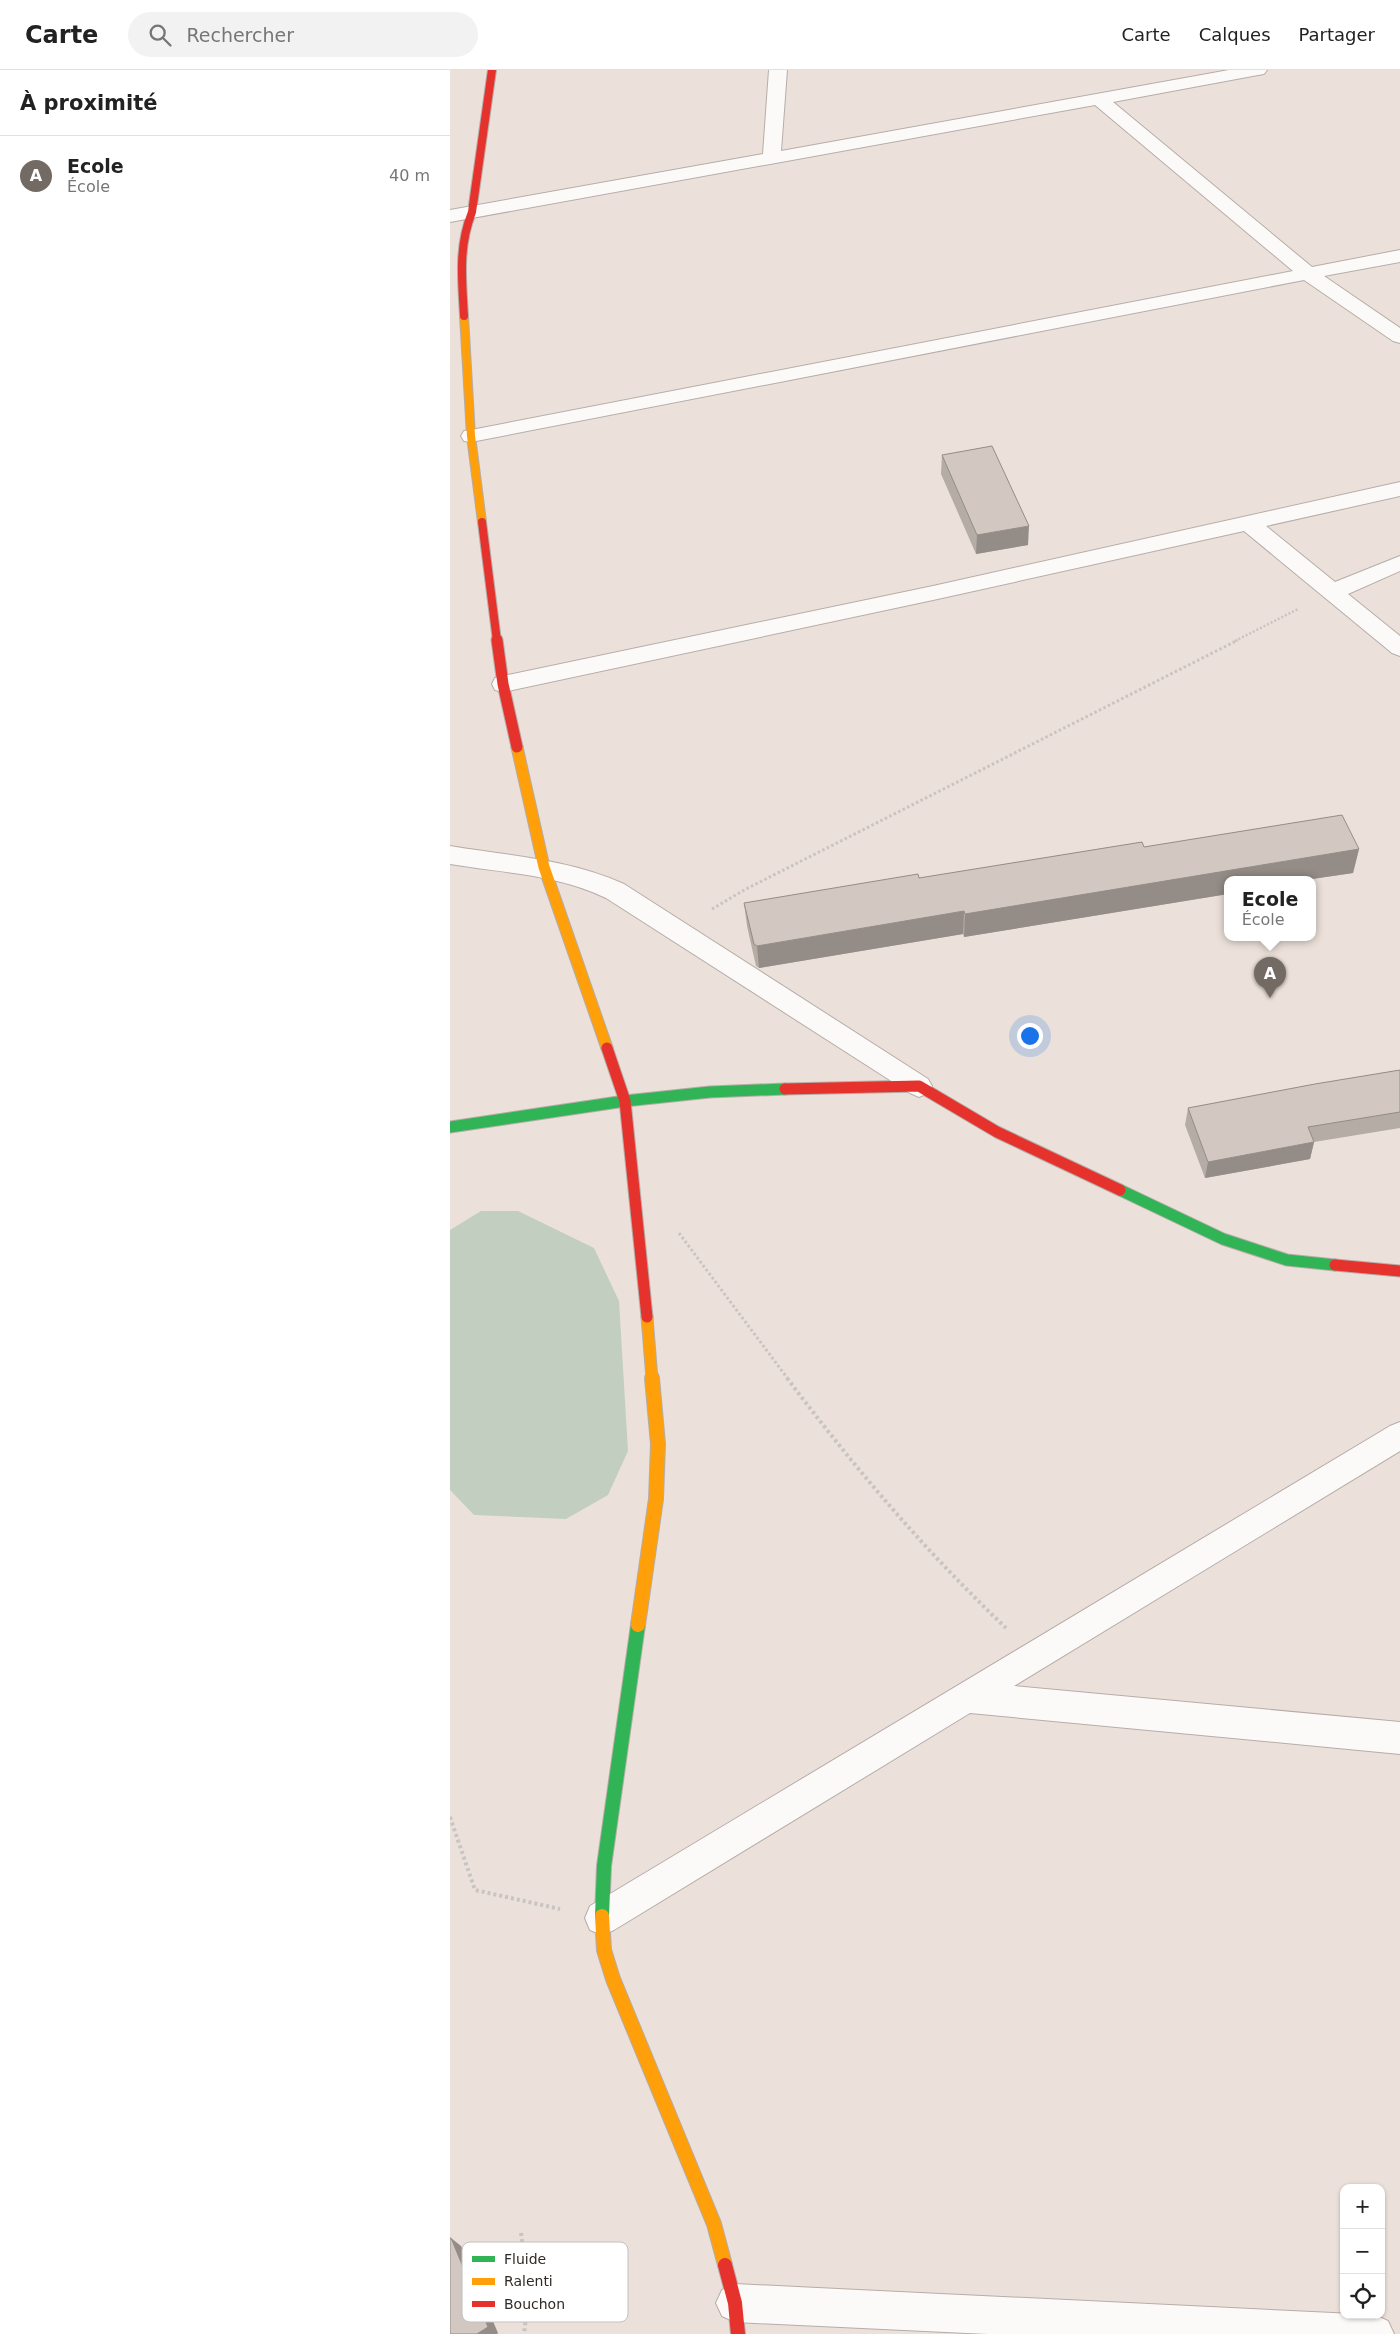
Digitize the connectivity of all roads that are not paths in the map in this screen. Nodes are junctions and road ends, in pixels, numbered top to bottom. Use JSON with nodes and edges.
{"nodes":[{"id":1,"x":492,"y":70,"type":"edge"},
{"id":2,"x":778,"y":70,"type":"edge"},
{"id":3,"x":1258,"y":70,"type":"edge"},
{"id":4,"x":1215,"y":74,"type":"edge"},
{"id":5,"x":1099,"y":99,"type":"junction"},
{"id":6,"x":772,"y":157,"type":"junction"},
{"id":7,"x":472,"y":212,"type":"junction"},
{"id":8,"x":450,"y":216,"type":"edge"},
{"id":9,"x":1400,"y":256,"type":"edge"},
{"id":10,"x":1308,"y":274,"type":"junction"},
{"id":11,"x":1400,"y":337,"type":"edge"},
{"id":12,"x":471,"y":436,"type":"junction"},
{"id":13,"x":1400,"y":490,"type":"edge"},
{"id":14,"x":1250,"y":524,"type":"junction"},
{"id":15,"x":1400,"y":563,"type":"edge"},
{"id":16,"x":1332,"y":592,"type":"junction"},
{"id":17,"x":1400,"y":648,"type":"edge"},
{"id":18,"x":503,"y":684,"type":"junction"},
{"id":19,"x":450,"y":855,"type":"edge"},
{"id":20,"x":544,"y":866,"type":"junction"},
{"id":21,"x":919,"y":1086,"type":"junction"},
{"id":22,"x":625,"y":1101,"type":"junction"},
{"id":23,"x":450,"y":1127,"type":"edge"},
{"id":24,"x":1400,"y":1271,"type":"edge"},
{"id":25,"x":1400,"y":1435,"type":"edge"},
{"id":26,"x":968,"y":1697,"type":"junction"},
{"id":27,"x":1400,"y":1738,"type":"edge"},
{"id":28,"x":602,"y":1918,"type":"junction"},
{"id":29,"x":737,"y":2319,"type":"edge"},
{"id":30,"x":1375,"y":2334,"type":"edge"}],
"edges":[{"from":1,"to":7,"type":"street"},
{"from":2,"to":6,"type":"street"},
{"from":3,"to":4,"type":"street"},
{"from":4,"to":5,"type":"street"},
{"from":5,"to":6,"type":"street"},
{"from":5,"to":10,"type":"street"},
{"from":6,"to":7,"type":"street"},
{"from":7,"to":8,"type":"street"},
{"from":7,"to":12,"type":"street"},
{"from":9,"to":10,"type":"street"},
{"from":10,"to":11,"type":"street"},
{"from":10,"to":12,"type":"street"},
{"from":12,"to":18,"type":"street"},
{"from":13,"to":14,"type":"street"},
{"from":14,"to":16,"type":"street"},
{"from":14,"to":18,"type":"street"},
{"from":15,"to":16,"type":"street"},
{"from":16,"to":17,"type":"street"},
{"from":18,"to":20,"type":"street"},
{"from":19,"to":20,"type":"street"},
{"from":20,"to":21,"type":"street"},
{"from":20,"to":22,"type":"street"},
{"from":21,"to":22,"type":"street"},
{"from":21,"to":24,"type":"street"},
{"from":22,"to":23,"type":"street"},
{"from":22,"to":28,"type":"street"},
{"from":25,"to":26,"type":"street"},
{"from":26,"to":27,"type":"street"},
{"from":26,"to":28,"type":"street"},
{"from":28,"to":29,"type":"street"},
{"from":29,"to":30,"type":"street"}]}
